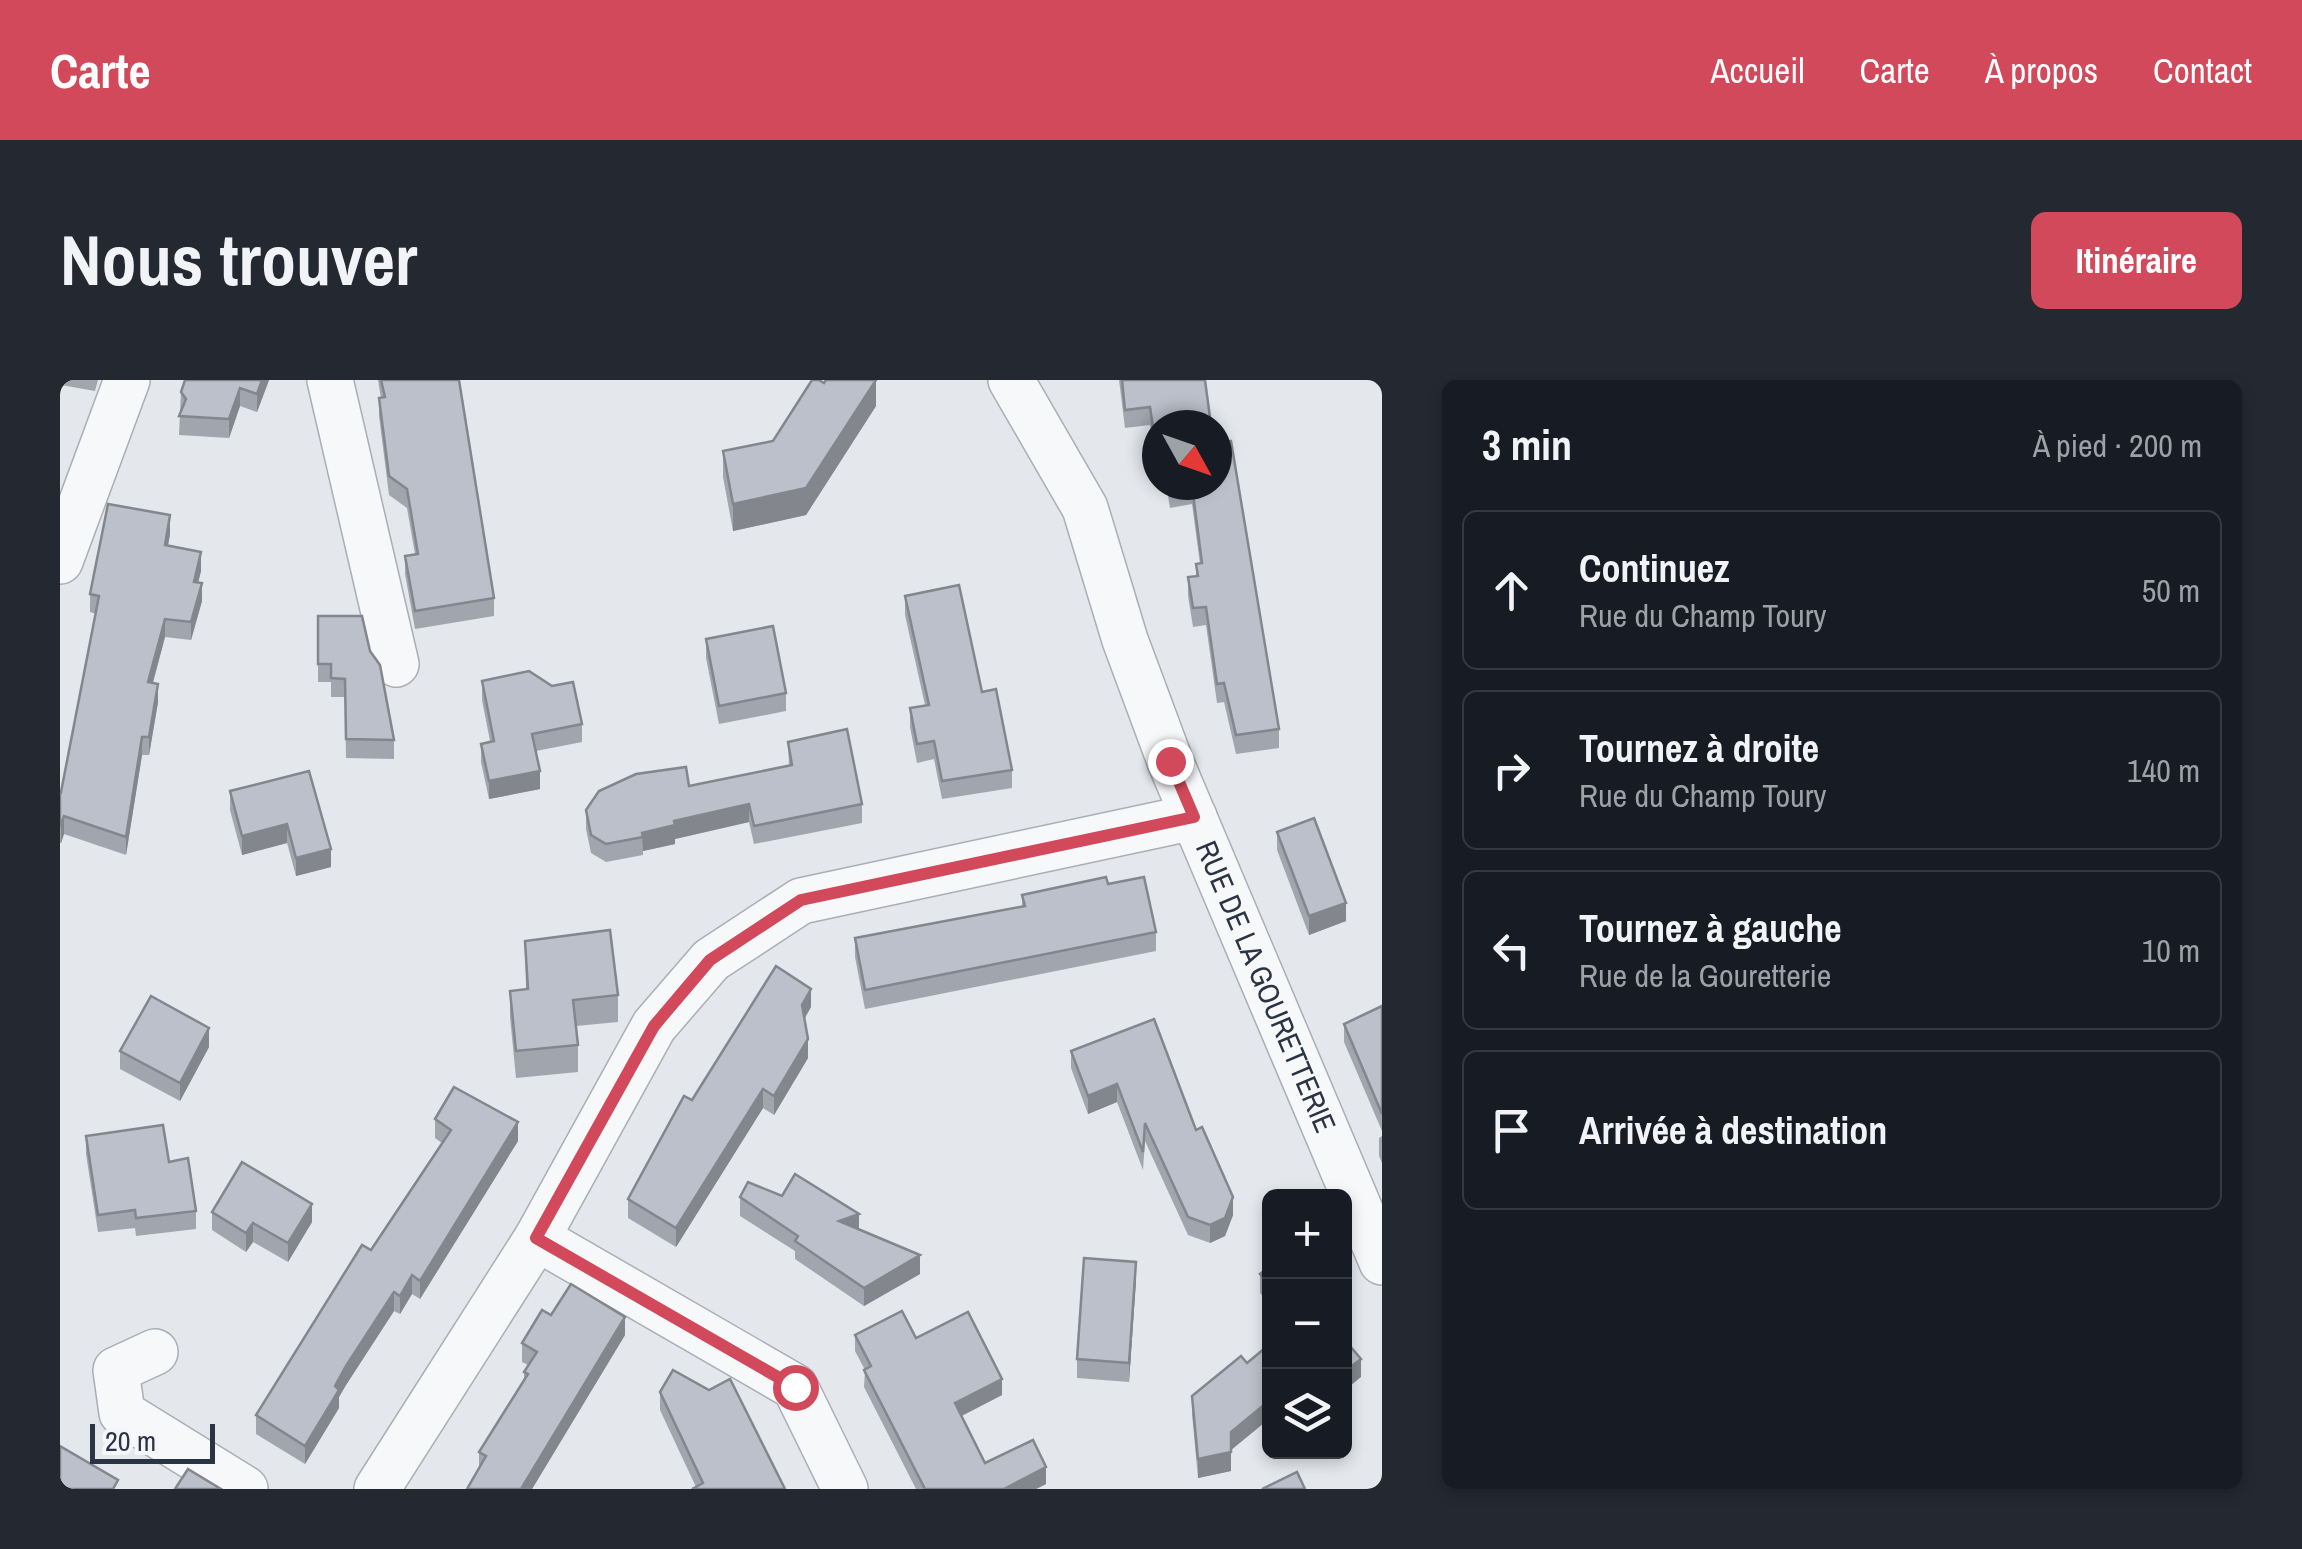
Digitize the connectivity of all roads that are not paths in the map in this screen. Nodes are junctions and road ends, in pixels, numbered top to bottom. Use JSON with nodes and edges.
{"nodes":[{"id":1,"x":127,"y":380,"type":"edge"},
{"id":2,"x":330,"y":380,"type":"edge"},
{"id":3,"x":1011,"y":380,"type":"edge"},
{"id":4,"x":60,"y":561,"type":"edge"},
{"id":5,"x":396,"y":664,"type":"dead end"},
{"id":6,"x":1194,"y":817,"type":"junction"},
{"id":7,"x":536,"y":1238,"type":"junction"},
{"id":8,"x":1382,"y":1262,"type":"edge"},
{"id":9,"x":155,"y":1352,"type":"dead end"},
{"id":10,"x":245,"y":1489,"type":"edge"},
{"id":11,"x":377,"y":1489,"type":"edge"},
{"id":12,"x":845,"y":1489,"type":"edge"}],
"edges":[{"from":1,"to":4,"type":"street"},
{"from":2,"to":5,"type":"street"},
{"from":3,"to":6,"type":"street","name":"RUE DE LA GOURETTERIE"},
{"from":6,"to":7,"type":"street"},
{"from":6,"to":8,"type":"street","name":"RUE DE LA GOURETTERIE"},
{"from":7,"to":11,"type":"street"},
{"from":7,"to":12,"type":"street"},
{"from":9,"to":10,"type":"street"}]}
